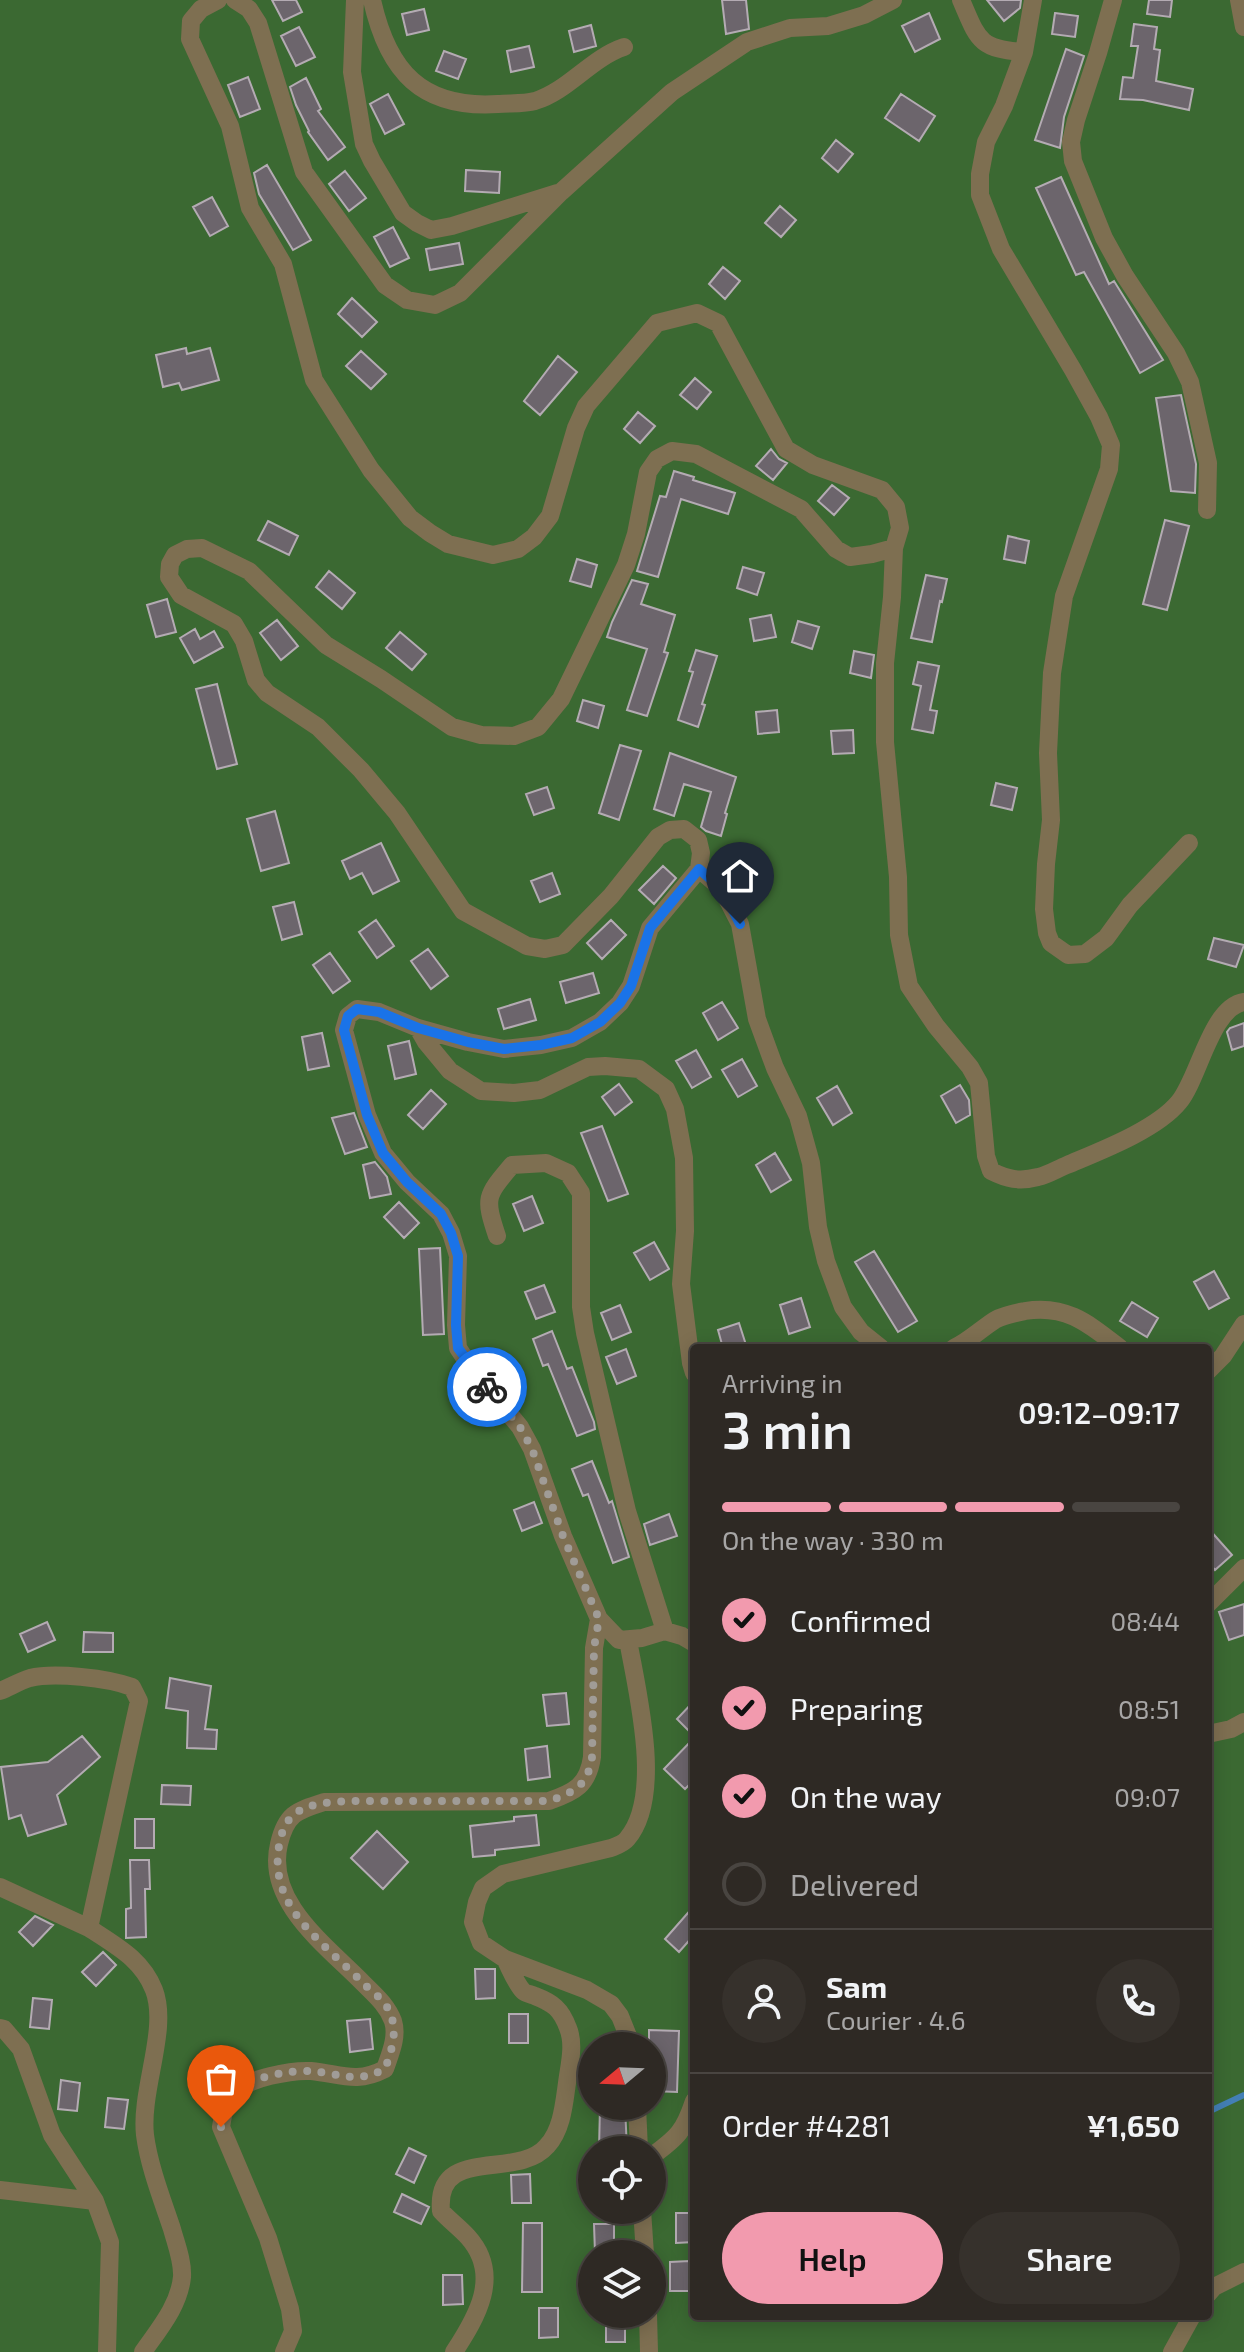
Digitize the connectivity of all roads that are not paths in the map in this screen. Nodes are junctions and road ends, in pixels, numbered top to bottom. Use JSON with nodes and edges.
{"nodes":[{"id":1,"x":218,"y":0,"type":"edge"},
{"id":2,"x":235,"y":0,"type":"edge"},
{"id":3,"x":355,"y":0,"type":"edge"},
{"id":4,"x":372,"y":0,"type":"edge"},
{"id":5,"x":893,"y":0,"type":"edge"},
{"id":6,"x":961,"y":0,"type":"edge"},
{"id":7,"x":1033,"y":0,"type":"edge"},
{"id":8,"x":1113,"y":0,"type":"edge"},
{"id":9,"x":1239,"y":0,"type":"edge"},
{"id":10,"x":1244,"y":27,"type":"edge"},
{"id":11,"x":624,"y":47,"type":"dead end"},
{"id":12,"x":1024,"y":52,"type":"junction"},
{"id":13,"x":561,"y":192,"type":"junction"},
{"id":14,"x":1207,"y":510,"type":"dead end"},
{"id":15,"x":894,"y":548,"type":"junction"},
{"id":16,"x":1189,"y":843,"type":"dead end"},
{"id":17,"x":699,"y":869,"type":"junction"},
{"id":18,"x":1244,"y":1002,"type":"edge"},
{"id":19,"x":418,"y":1028,"type":"junction"},
{"id":20,"x":497,"y":1236,"type":"dead end"},
{"id":21,"x":1244,"y":1324,"type":"edge"},
{"id":22,"x":876,"y":1344,"type":"edge"},
{"id":23,"x":962,"y":1344,"type":"edge"},
{"id":24,"x":1115,"y":1344,"type":"edge"},
{"id":25,"x":690,"y":1355,"type":"edge"},
{"id":26,"x":1212,"y":1367,"type":"edge"},
{"id":27,"x":1244,"y":1568,"type":"edge"},
{"id":28,"x":1212,"y":1600,"type":"edge"},
{"id":29,"x":599,"y":1619,"type":"junction"},
{"id":30,"x":665,"y":1631,"type":"junction"},
{"id":31,"x":628,"y":1640,"type":"junction"},
{"id":32,"x":690,"y":1641,"type":"edge"},
{"id":33,"x":0,"y":1691,"type":"edge"},
{"id":34,"x":1244,"y":1722,"type":"edge"},
{"id":35,"x":1212,"y":1733,"type":"edge"},
{"id":36,"x":0,"y":1887,"type":"edge"},
{"id":37,"x":89,"y":1928,"type":"junction"},
{"id":38,"x":505,"y":1959,"type":"junction"},
{"id":39,"x":0,"y":2028,"type":"edge"},
{"id":40,"x":626,"y":2032,"type":"edge"},
{"id":41,"x":690,"y":2112,"type":"edge"},
{"id":42,"x":666,"y":2146,"type":"edge"},
{"id":43,"x":0,"y":2190,"type":"edge"},
{"id":44,"x":95,"y":2201,"type":"junction"},
{"id":45,"x":1244,"y":2272,"type":"edge"},
{"id":46,"x":1212,"y":2289,"type":"edge"},
{"id":47,"x":1190,"y":2320,"type":"edge"},
{"id":48,"x":648,"y":2328,"type":"edge"},
{"id":49,"x":107,"y":2352,"type":"edge"},
{"id":50,"x":143,"y":2352,"type":"edge"},
{"id":51,"x":284,"y":2352,"type":"edge"},
{"id":52,"x":454,"y":2352,"type":"edge"},
{"id":53,"x":649,"y":2352,"type":"edge"},
{"id":54,"x":1172,"y":2352,"type":"edge"}],
"edges":[{"from":1,"to":15,"type":"street"},
{"from":2,"to":13,"type":"street"},
{"from":3,"to":13,"type":"street"},
{"from":4,"to":11,"type":"street"},
{"from":5,"to":13,"type":"street"},
{"from":6,"to":12,"type":"street"},
{"from":7,"to":12,"type":"street"},
{"from":8,"to":14,"type":"street"},
{"from":9,"to":10,"type":"street"},
{"from":12,"to":16,"type":"street"},
{"from":15,"to":17,"type":"street"},
{"from":15,"to":18,"type":"street"},
{"from":17,"to":19,"type":"street"},
{"from":17,"to":22,"type":"street"},
{"from":19,"to":25,"type":"street"},
{"from":19,"to":29,"type":"street"},
{"from":20,"to":30,"type":"street"},
{"from":21,"to":26,"type":"street"},
{"from":23,"to":24,"type":"street"},
{"from":27,"to":28,"type":"street"},
{"from":29,"to":31,"type":"street"},
{"from":29,"to":51,"type":"street"},
{"from":30,"to":31,"type":"street"},
{"from":30,"to":32,"type":"street"},
{"from":31,"to":38,"type":"street"},
{"from":33,"to":37,"type":"street"},
{"from":34,"to":35,"type":"street"},
{"from":36,"to":37,"type":"street"},
{"from":37,"to":50,"type":"street"},
{"from":38,"to":40,"type":"street"},
{"from":38,"to":52,"type":"street"},
{"from":39,"to":44,"type":"street"},
{"from":41,"to":42,"type":"street"},
{"from":43,"to":44,"type":"street"},
{"from":44,"to":49,"type":"street"},
{"from":45,"to":46,"type":"street"},
{"from":47,"to":54,"type":"street"},
{"from":48,"to":53,"type":"street"}]}
